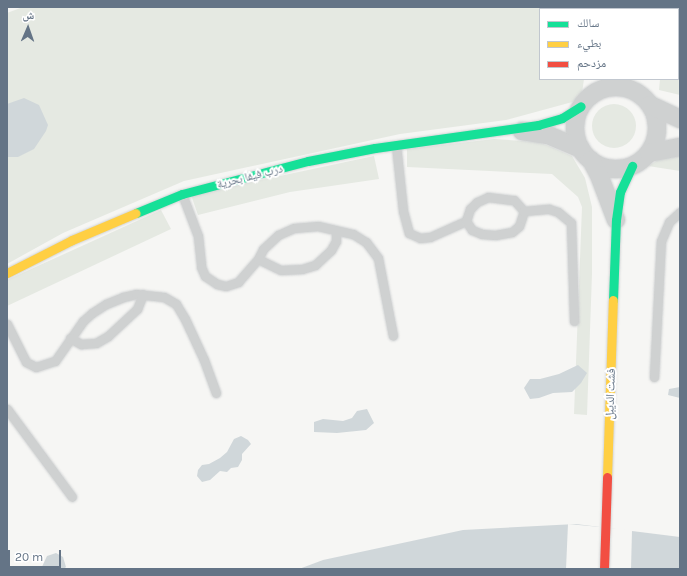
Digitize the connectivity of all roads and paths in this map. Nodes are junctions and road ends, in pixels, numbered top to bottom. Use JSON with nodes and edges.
{"nodes":[{"id":1,"x":596,"y":80,"type":"edge"},
{"id":2,"x":642,"y":93,"type":"edge"},
{"id":3,"x":585,"y":101,"type":"junction"},
{"id":4,"x":680,"y":119,"type":"edge"},
{"id":5,"x":508,"y":130,"type":"junction"},
{"id":6,"x":396,"y":145,"type":"junction"},
{"id":7,"x":680,"y":147,"type":"edge"},
{"id":8,"x":649,"y":153,"type":"junction"},
{"id":9,"x":586,"y":155,"type":"junction"},
{"id":10,"x":632,"y":166,"type":"junction"},
{"id":11,"x":182,"y":194,"type":"junction"},
{"id":12,"x":524,"y":211,"type":"junction"},
{"id":13,"x":680,"y":212,"type":"edge"},
{"id":14,"x":616,"y":220,"type":"junction"},
{"id":15,"x":466,"y":221,"type":"junction"},
{"id":16,"x":336,"y":231,"type":"junction"},
{"id":17,"x":258,"y":259,"type":"junction"},
{"id":18,"x":7,"y":272,"type":"edge"},
{"id":19,"x":144,"y":294,"type":"junction"},
{"id":20,"x":574,"y":320,"type":"dead end"},
{"id":21,"x":7,"y":324,"type":"edge"},
{"id":22,"x":393,"y":336,"type":"dead end"},
{"id":23,"x":70,"y":338,"type":"junction"},
{"id":24,"x":654,"y":377,"type":"dead end"},
{"id":25,"x":216,"y":393,"type":"dead end"},
{"id":26,"x":7,"y":409,"type":"edge"},
{"id":27,"x":72,"y":497,"type":"dead end"},
{"id":28,"x":604,"y":569,"type":"edge"}],
"edges":[{"from":1,"to":3,"type":"street"},
{"from":2,"to":3,"type":"street"},
{"from":2,"to":4,"type":"street"},
{"from":2,"to":8,"type":"street"},
{"from":3,"to":5,"type":"street","name":"درب فيفا بحرية"},
{"from":3,"to":9,"type":"street"},
{"from":5,"to":6,"type":"street","name":"درب فيفا بحرية"},
{"from":5,"to":9,"type":"street","name":"درب فيفا بحرية"},
{"from":6,"to":11,"type":"street","name":"درب فيفا بحرية"},
{"from":6,"to":15,"type":"lane"},
{"from":7,"to":8,"type":"street"},
{"from":8,"to":10,"type":"street"},
{"from":9,"to":10,"type":"street"},
{"from":9,"to":14,"type":"street","name":"فشت الديبل"},
{"from":10,"to":14,"type":"street","name":"فشت الديبل"},
{"from":11,"to":17,"type":"lane"},
{"from":11,"to":18,"type":"street","name":"درب فيفا بحرية"},
{"from":12,"to":15,"type":"lane"},
{"from":12,"to":15,"type":"lane"},
{"from":12,"to":20,"type":"lane"},
{"from":13,"to":24,"type":"lane"},
{"from":14,"to":28,"type":"street","name":"فشت الديبل"},
{"from":16,"to":17,"type":"lane"},
{"from":16,"to":17,"type":"lane"},
{"from":16,"to":22,"type":"lane"},
{"from":19,"to":23,"type":"lane"},
{"from":19,"to":23,"type":"lane"},
{"from":19,"to":25,"type":"lane"},
{"from":21,"to":23,"type":"lane"},
{"from":26,"to":27,"type":"lane"}]}
